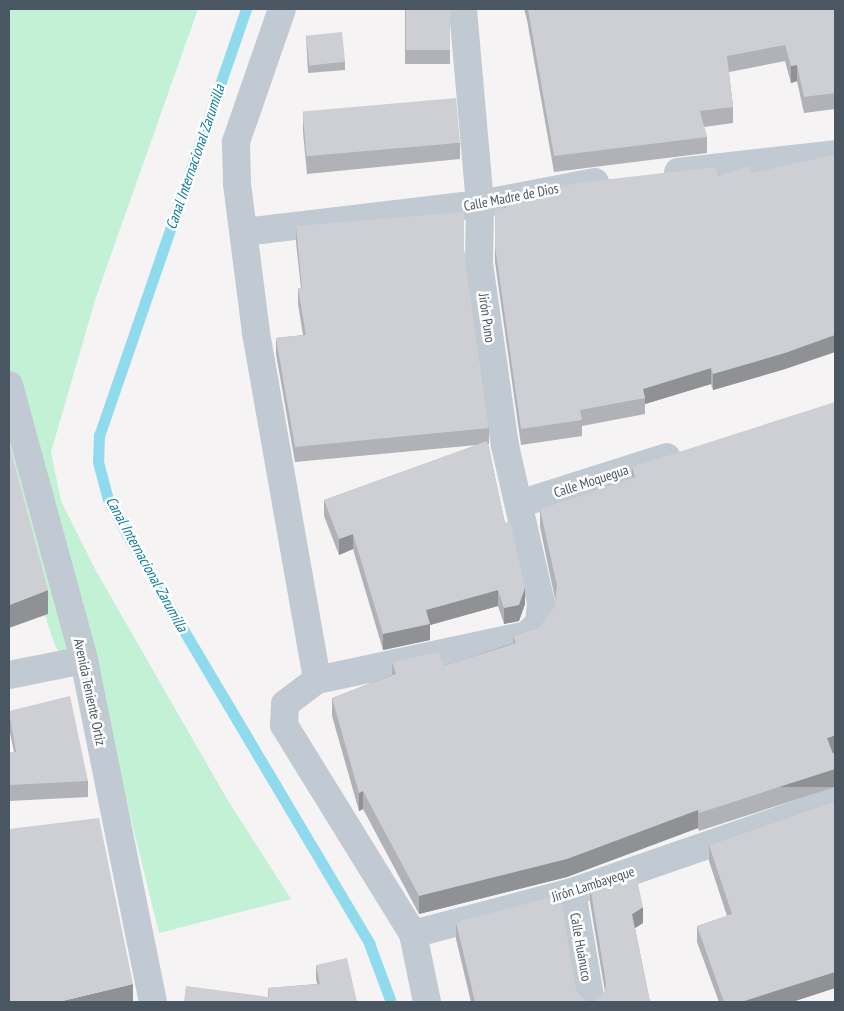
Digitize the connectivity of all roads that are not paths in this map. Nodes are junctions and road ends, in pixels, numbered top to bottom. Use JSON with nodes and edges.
{"nodes":[{"id":1,"x":282,"y":9,"type":"edge"},
{"id":2,"x":463,"y":9,"type":"edge"},
{"id":3,"x":835,"y":154,"type":"edge"},
{"id":4,"x":651,"y":176,"type":"edge"},
{"id":5,"x":622,"y":179,"type":"edge"},
{"id":6,"x":480,"y":204,"type":"junction"},
{"id":7,"x":245,"y":232,"type":"junction"},
{"id":8,"x":9,"y":385,"type":"edge"},
{"id":9,"x":696,"y":448,"type":"edge"},
{"id":10,"x":518,"y":504,"type":"junction"},
{"id":11,"x":84,"y":660,"type":"junction"},
{"id":12,"x":9,"y":675,"type":"edge"},
{"id":13,"x":317,"y":680,"type":"junction"},
{"id":14,"x":835,"y":801,"type":"edge"},
{"id":15,"x":572,"y":892,"type":"junction"},
{"id":16,"x":413,"y":934,"type":"junction"},
{"id":17,"x":153,"y":1002,"type":"edge"},
{"id":18,"x":427,"y":1002,"type":"edge"},
{"id":19,"x":591,"y":1002,"type":"edge"}],
"edges":[{"from":1,"to":7,"type":"street"},
{"from":2,"to":6,"type":"street","name":"Jirón Puno"},
{"from":3,"to":4,"type":"street"},
{"from":5,"to":6,"type":"street","name":"Calle Madre de Dios"},
{"from":6,"to":7,"type":"street","name":"Calle Madre de Dios"},
{"from":6,"to":10,"type":"street","name":"Jirón Puno"},
{"from":7,"to":13,"type":"street"},
{"from":8,"to":11,"type":"street","name":"Avenida Teniente Ortiz"},
{"from":9,"to":10,"type":"street","name":"Calle Moquegua"},
{"from":10,"to":13,"type":"street","name":"Jirón Puno"},
{"from":11,"to":12,"type":"street"},
{"from":11,"to":17,"type":"street","name":"Avenida Teniente Ortiz"},
{"from":13,"to":16,"type":"street"},
{"from":14,"to":15,"type":"street","name":"Jirón Lambayeque"},
{"from":15,"to":16,"type":"street","name":"Jirón Lambayeque"},
{"from":15,"to":19,"type":"street","name":"Calle Huánuco"},
{"from":16,"to":18,"type":"street"}]}
